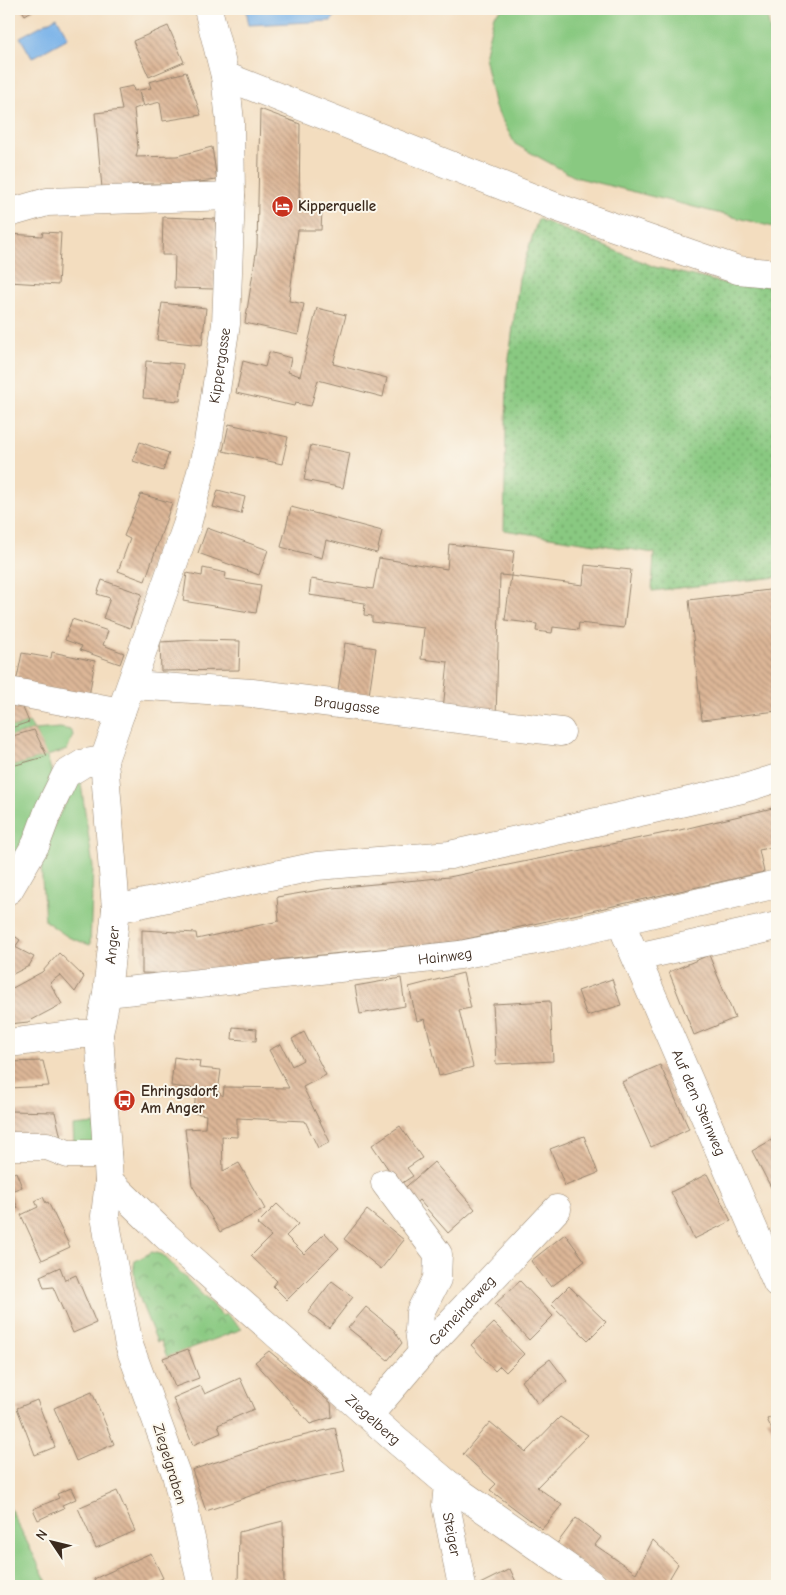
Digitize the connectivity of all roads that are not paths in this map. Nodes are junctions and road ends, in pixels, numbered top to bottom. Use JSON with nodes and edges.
{"nodes":[{"id":1,"x":208,"y":9,"type":"edge"},
{"id":2,"x":225,"y":76,"type":"junction"},
{"id":3,"x":231,"y":196,"type":"junction"},
{"id":4,"x":9,"y":213,"type":"edge"},
{"id":5,"x":777,"y":274,"type":"edge"},
{"id":6,"x":132,"y":685,"type":"junction"},
{"id":7,"x":9,"y":691,"type":"edge"},
{"id":8,"x":121,"y":712,"type":"junction"},
{"id":9,"x":561,"y":732,"type":"dead end"},
{"id":10,"x":104,"y":760,"type":"junction"},
{"id":11,"x":777,"y":778,"type":"edge"},
{"id":12,"x":777,"y":884,"type":"edge"},
{"id":13,"x":9,"y":890,"type":"edge"},
{"id":14,"x":116,"y":910,"type":"junction"},
{"id":15,"x":620,"y":921,"type":"junction"},
{"id":16,"x":777,"y":926,"type":"edge"},
{"id":17,"x":637,"y":957,"type":"junction"},
{"id":18,"x":107,"y":994,"type":"junction"},
{"id":19,"x":99,"y":1034,"type":"junction"},
{"id":20,"x":9,"y":1042,"type":"edge"},
{"id":21,"x":9,"y":1146,"type":"edge"},
{"id":22,"x":68,"y":1154,"type":"junction"},
{"id":23,"x":9,"y":1162,"type":"edge"},
{"id":24,"x":108,"y":1167,"type":"junction"},
{"id":25,"x":385,"y":1183,"type":"dead end"},
{"id":26,"x":557,"y":1209,"type":"dead end"},
{"id":27,"x":777,"y":1283,"type":"edge"},
{"id":28,"x":129,"y":1345,"type":"joint"},
{"id":29,"x":422,"y":1353,"type":"junction"},
{"id":30,"x":369,"y":1415,"type":"junction"},
{"id":31,"x":448,"y":1484,"type":"junction"},
{"id":32,"x":202,"y":1586,"type":"edge"},
{"id":33,"x":462,"y":1586,"type":"edge"},
{"id":34,"x":594,"y":1586,"type":"edge"}],
"edges":[{"from":1,"to":2,"type":"street","name":"Kippergasse"},
{"from":2,"to":3,"type":"street","name":"Kippergasse"},
{"from":2,"to":5,"type":"street"},
{"from":3,"to":4,"type":"street"},
{"from":3,"to":6,"type":"street","name":"Kippergasse"},
{"from":6,"to":8,"type":"street","name":"Kippergasse"},
{"from":6,"to":9,"type":"street","name":"Braugasse"},
{"from":7,"to":8,"type":"street"},
{"from":8,"to":10,"type":"street","name":"Anger"},
{"from":10,"to":13,"type":"street"},
{"from":10,"to":14,"type":"street","name":"Anger"},
{"from":11,"to":14,"type":"street"},
{"from":12,"to":15,"type":"street","name":"Hainweg"},
{"from":14,"to":18,"type":"street","name":"Anger"},
{"from":15,"to":17,"type":"street","name":"Auf dem Steinweg"},
{"from":15,"to":18,"type":"street","name":"Hainweg"},
{"from":16,"to":17,"type":"street"},
{"from":17,"to":27,"type":"street","name":"Auf dem Steinweg"},
{"from":18,"to":19,"type":"street","name":"Anger"},
{"from":19,"to":20,"type":"street"},
{"from":19,"to":24,"type":"street","name":"Anger"},
{"from":21,"to":22,"type":"street"},
{"from":22,"to":23,"type":"street"},
{"from":22,"to":24,"type":"street"},
{"from":24,"to":28,"type":"street","name":"Anger"},
{"from":24,"to":30,"type":"street","name":"Ziegelberg"},
{"from":25,"to":29,"type":"street"},
{"from":26,"to":29,"type":"street","name":"Gemeindeweg"},
{"from":28,"to":32,"type":"street","name":"Ziegelgraben"},
{"from":29,"to":30,"type":"street","name":"Gemeindeweg"},
{"from":30,"to":31,"type":"street","name":"Ziegelberg"},
{"from":31,"to":33,"type":"street","name":"Steiger"},
{"from":31,"to":34,"type":"street","name":"Ziegelberg"}]}
